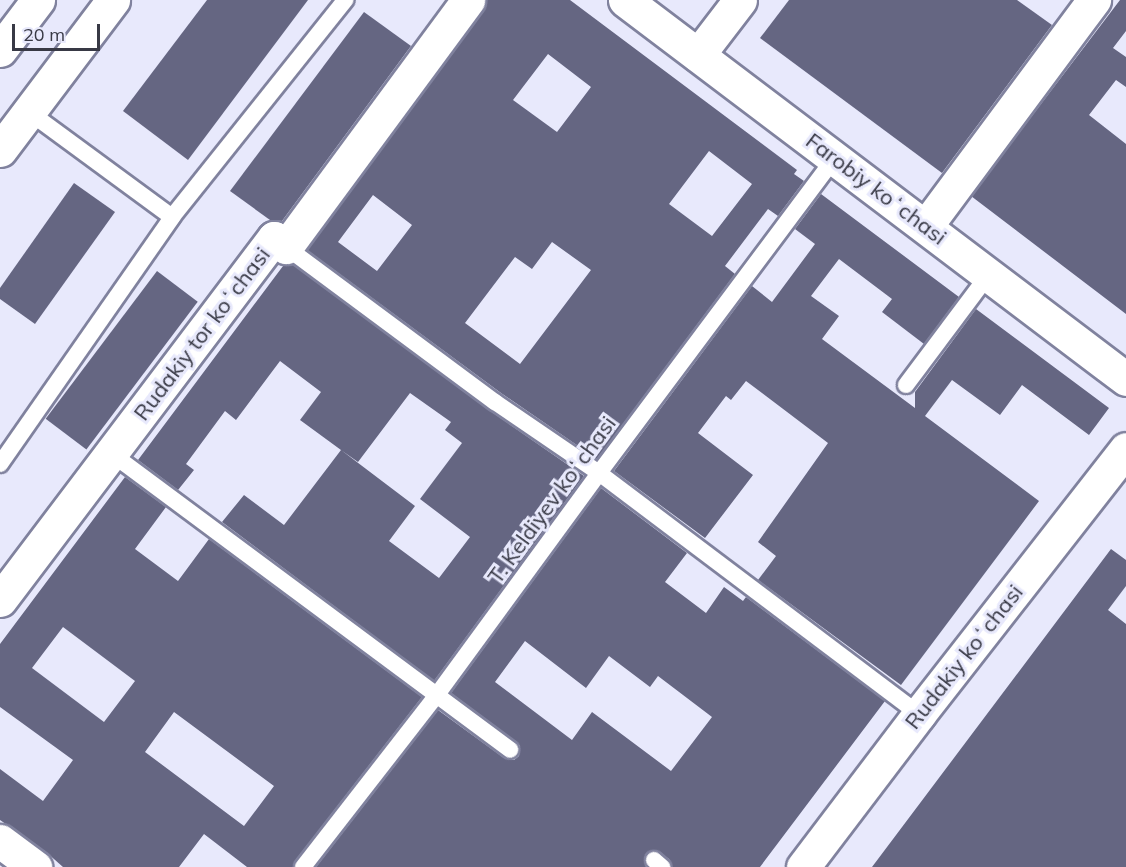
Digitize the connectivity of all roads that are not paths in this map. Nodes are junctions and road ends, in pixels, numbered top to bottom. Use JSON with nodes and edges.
{"nodes":[{"id":1,"x":38,"y":0,"type":"edge"},
{"id":2,"x":113,"y":0,"type":"edge"},
{"id":3,"x":345,"y":0,"type":"edge"},
{"id":4,"x":468,"y":0,"type":"edge"},
{"id":5,"x":625,"y":0,"type":"edge"},
{"id":6,"x":740,"y":0,"type":"edge"},
{"id":7,"x":1094,"y":0,"type":"edge"},
{"id":8,"x":0,"y":50,"type":"edge"},
{"id":9,"x":698,"y":55,"type":"junction"},
{"id":10,"x":29,"y":112,"type":"junction"},
{"id":11,"x":0,"y":150,"type":"edge"},
{"id":12,"x":835,"y":158,"type":"junction"},
{"id":13,"x":172,"y":217,"type":"junction"},
{"id":14,"x":926,"y":226,"type":"junction"},
{"id":15,"x":286,"y":246,"type":"junction"},
{"id":16,"x":989,"y":274,"type":"junction"},
{"id":17,"x":1126,"y":379,"type":"edge"},
{"id":18,"x":906,"y":385,"type":"dead end"},
{"id":19,"x":1126,"y":449,"type":"edge"},
{"id":20,"x":112,"y":454,"type":"junction"},
{"id":21,"x":0,"y":465,"type":"edge"},
{"id":22,"x":599,"y":473,"type":"junction"},
{"id":23,"x":0,"y":600,"type":"edge"},
{"id":24,"x":436,"y":696,"type":"junction"},
{"id":25,"x":919,"y":714,"type":"junction"},
{"id":26,"x":510,"y":750,"type":"dead end"},
{"id":27,"x":0,"y":841,"type":"edge"},
{"id":28,"x":35,"y":867,"type":"edge"},
{"id":29,"x":303,"y":867,"type":"edge"},
{"id":30,"x":803,"y":867,"type":"edge"}],
"edges":[{"from":1,"to":8,"type":"street"},
{"from":2,"to":10,"type":"street"},
{"from":3,"to":13,"type":"lane"},
{"from":4,"to":15,"type":"street","name":"Rudakiy tor koʻchasi"},
{"from":5,"to":9,"type":"street","name":"Farobiy koʻchasi"},
{"from":6,"to":9,"type":"street"},
{"from":7,"to":14,"type":"street"},
{"from":9,"to":12,"type":"street","name":"Farobiy koʻchasi"},
{"from":10,"to":11,"type":"street"},
{"from":10,"to":13,"type":"lane"},
{"from":12,"to":14,"type":"street","name":"Farobiy koʻchasi"},
{"from":12,"to":22,"type":"lane","name":"T. Keldiyev koʻchasi"},
{"from":13,"to":21,"type":"lane"},
{"from":14,"to":16,"type":"street","name":"Farobiy koʻchasi"},
{"from":15,"to":20,"type":"street","name":"Rudakiy tor koʻchasi"},
{"from":15,"to":22,"type":"lane"},
{"from":16,"to":17,"type":"street","name":"Farobiy koʻchasi"},
{"from":16,"to":18,"type":"lane"},
{"from":19,"to":25,"type":"street","name":"Rudakiy koʻchasi"},
{"from":20,"to":23,"type":"street","name":"Rudakiy tor koʻchasi"},
{"from":20,"to":24,"type":"lane"},
{"from":22,"to":24,"type":"lane","name":"T. Keldiyev koʻchasi"},
{"from":22,"to":25,"type":"lane"},
{"from":24,"to":26,"type":"lane"},
{"from":24,"to":29,"type":"lane","name":"T. Keldiyev koʻchasi"},
{"from":25,"to":30,"type":"street","name":"Rudakiy koʻchasi"},
{"from":27,"to":28,"type":"street"}]}
